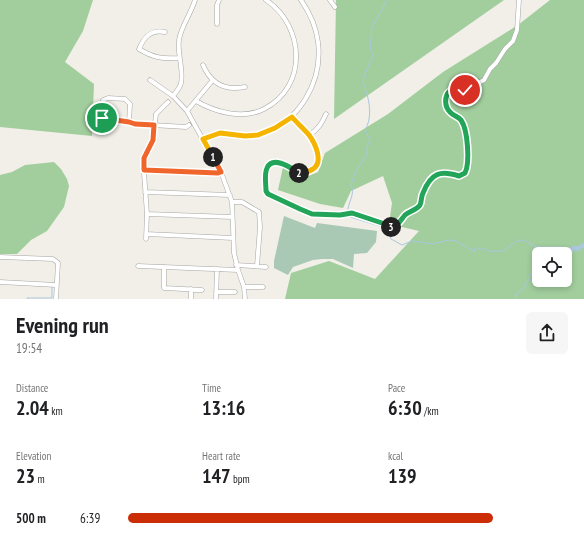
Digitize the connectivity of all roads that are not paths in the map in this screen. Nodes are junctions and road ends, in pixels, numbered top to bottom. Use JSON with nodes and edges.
{"nodes":[{"id":1,"x":195,"y":0,"type":"edge"},
{"id":2,"x":219,"y":0,"type":"edge"},
{"id":3,"x":266,"y":0,"type":"edge"},
{"id":4,"x":301,"y":0,"type":"edge"},
{"id":5,"x":330,"y":0,"type":"edge"},
{"id":6,"x":519,"y":0,"type":"edge"},
{"id":7,"x":335,"y":7,"type":"dead end"},
{"id":8,"x":217,"y":24,"type":"dead end"},
{"id":9,"x":165,"y":32,"type":"dead end"},
{"id":10,"x":179,"y":58,"type":"junction"},
{"id":11,"x":203,"y":65,"type":"dead end"},
{"id":12,"x":150,"y":80,"type":"dead end"},
{"id":13,"x":212,"y":81,"type":"junction"},
{"id":14,"x":245,"y":87,"type":"dead end"},
{"id":15,"x":173,"y":96,"type":"junction"},
{"id":16,"x":168,"y":102,"type":"dead end"},
{"id":17,"x":196,"y":102,"type":"junction"},
{"id":18,"x":187,"y":111,"type":"junction"},
{"id":19,"x":326,"y":114,"type":"dead end"},
{"id":20,"x":292,"y":117,"type":"junction"},
{"id":21,"x":129,"y":122,"type":"junction"},
{"id":22,"x":154,"y":125,"type":"junction"},
{"id":23,"x":189,"y":125,"type":"dead end"},
{"id":24,"x":309,"y":135,"type":"junction"},
{"id":25,"x":203,"y":139,"type":"junction"},
{"id":26,"x":144,"y":170,"type":"junction"},
{"id":27,"x":221,"y":172,"type":"junction"},
{"id":28,"x":145,"y":192,"type":"junction"},
{"id":29,"x":230,"y":195,"type":"junction"},
{"id":30,"x":232,"y":202,"type":"junction"},
{"id":31,"x":147,"y":214,"type":"junction"},
{"id":32,"x":232,"y":217,"type":"junction"},
{"id":33,"x":146,"y":234,"type":"junction"},
{"id":34,"x":233,"y":238,"type":"junction"},
{"id":35,"x":146,"y":240,"type":"dead end"},
{"id":36,"x":0,"y":257,"type":"edge"},
{"id":37,"x":138,"y":266,"type":"dead end"},
{"id":38,"x":257,"y":266,"type":"junction"},
{"id":39,"x":164,"y":267,"type":"junction"},
{"id":40,"x":266,"y":267,"type":"dead end"},
{"id":41,"x":237,"y":268,"type":"junction"},
{"id":42,"x":217,"y":269,"type":"junction"},
{"id":43,"x":0,"y":282,"type":"edge"},
{"id":44,"x":56,"y":285,"type":"junction"},
{"id":45,"x":244,"y":287,"type":"junction"},
{"id":46,"x":263,"y":287,"type":"dead end"},
{"id":47,"x":191,"y":289,"type":"junction"},
{"id":48,"x":202,"y":290,"type":"dead end"},
{"id":49,"x":216,"y":292,"type":"junction"},
{"id":50,"x":235,"y":292,"type":"dead end"},
{"id":51,"x":56,"y":299,"type":"edge"},
{"id":52,"x":191,"y":299,"type":"edge"},
{"id":53,"x":216,"y":299,"type":"edge"},
{"id":54,"x":245,"y":299,"type":"edge"}],
"edges":[{"from":1,"to":10,"type":"street"},
{"from":2,"to":8,"type":"street"},
{"from":3,"to":17,"type":"street"},
{"from":4,"to":20,"type":"street"},
{"from":5,"to":7,"type":"street"},
{"from":6,"to":24,"type":"street"},
{"from":9,"to":10,"type":"street"},
{"from":10,"to":15,"type":"street"},
{"from":11,"to":13,"type":"street"},
{"from":12,"to":15,"type":"street"},
{"from":13,"to":14,"type":"street"},
{"from":13,"to":17,"type":"street"},
{"from":15,"to":18,"type":"street"},
{"from":16,"to":22,"type":"street"},
{"from":17,"to":18,"type":"street"},
{"from":18,"to":25,"type":"street"},
{"from":19,"to":24,"type":"street"},
{"from":20,"to":24,"type":"street"},
{"from":20,"to":25,"type":"street"},
{"from":21,"to":21,"type":"street"},
{"from":21,"to":22,"type":"street"},
{"from":22,"to":23,"type":"street"},
{"from":22,"to":26,"type":"street"},
{"from":25,"to":27,"type":"street"},
{"from":26,"to":27,"type":"street"},
{"from":26,"to":28,"type":"street"},
{"from":27,"to":29,"type":"street"},
{"from":28,"to":29,"type":"street"},
{"from":28,"to":31,"type":"street"},
{"from":29,"to":30,"type":"street"},
{"from":30,"to":32,"type":"street"},
{"from":30,"to":38,"type":"street"},
{"from":31,"to":32,"type":"street"},
{"from":31,"to":33,"type":"street"},
{"from":32,"to":34,"type":"street"},
{"from":33,"to":34,"type":"street"},
{"from":33,"to":35,"type":"street"},
{"from":34,"to":41,"type":"street"},
{"from":36,"to":44,"type":"street"},
{"from":37,"to":39,"type":"street"},
{"from":38,"to":40,"type":"street"},
{"from":38,"to":41,"type":"street"},
{"from":39,"to":42,"type":"street"},
{"from":39,"to":47,"type":"street"},
{"from":41,"to":42,"type":"street"},
{"from":41,"to":45,"type":"street"},
{"from":42,"to":49,"type":"street"},
{"from":43,"to":44,"type":"street"},
{"from":44,"to":51,"type":"street"},
{"from":45,"to":46,"type":"street"},
{"from":45,"to":54,"type":"street"},
{"from":47,"to":48,"type":"street"},
{"from":47,"to":52,"type":"street"},
{"from":49,"to":50,"type":"street"},
{"from":49,"to":53,"type":"street"}]}
